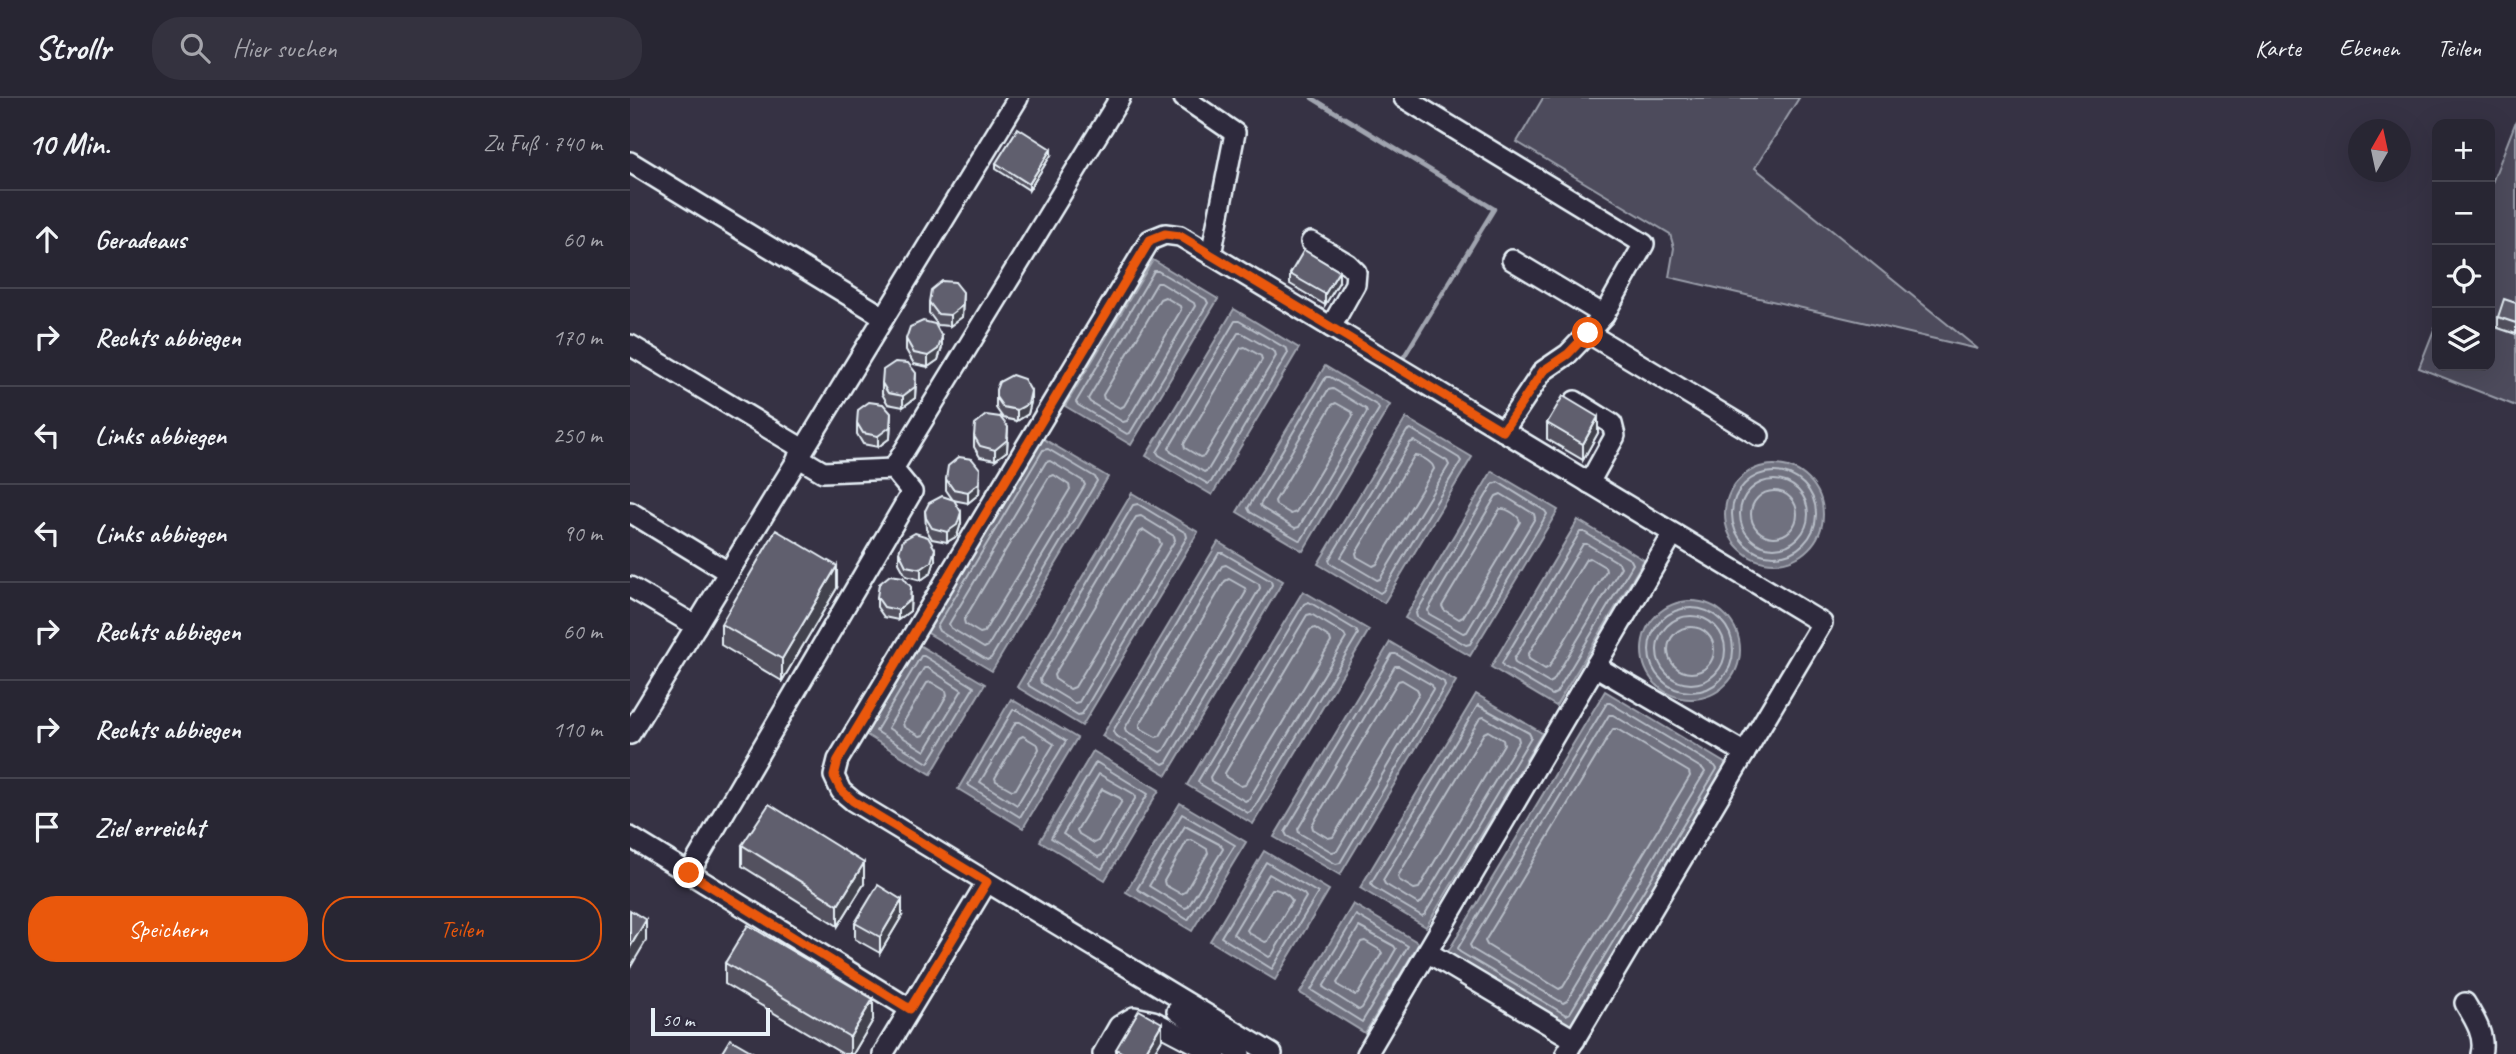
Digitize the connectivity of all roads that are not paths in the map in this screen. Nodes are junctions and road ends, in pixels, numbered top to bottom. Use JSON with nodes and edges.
{"nodes":[{"id":1,"x":1017,"y":98,"type":"edge"},
{"id":2,"x":1120,"y":98,"type":"edge"},
{"id":3,"x":1184,"y":98,"type":"edge"},
{"id":4,"x":1404,"y":98,"type":"edge"},
{"id":5,"x":630,"y":162,"type":"edge"},
{"id":6,"x":1311,"y":242,"type":"dead end"},
{"id":7,"x":1211,"y":255,"type":"junction"},
{"id":8,"x":1512,"y":260,"type":"dead end"},
{"id":9,"x":1604,"y":315,"type":"junction"},
{"id":10,"x":884,"y":317,"type":"junction"},
{"id":11,"x":1331,"y":327,"type":"junction"},
{"id":12,"x":1588,"y":333,"type":"junction"},
{"id":13,"x":630,"y":345,"type":"edge"},
{"id":14,"x":1575,"y":401,"type":"edge"},
{"id":15,"x":1503,"y":431,"type":"junction"},
{"id":16,"x":1759,"y":436,"type":"dead end"},
{"id":17,"x":801,"y":453,"type":"junction"},
{"id":18,"x":893,"y":469,"type":"junction"},
{"id":19,"x":1589,"y":483,"type":"junction"},
{"id":20,"x":630,"y":512,"type":"edge"},
{"id":21,"x":1673,"y":534,"type":"junction"},
{"id":22,"x":728,"y":572,"type":"junction"},
{"id":23,"x":630,"y":587,"type":"edge"},
{"id":24,"x":696,"y":626,"type":"junction"},
{"id":25,"x":1595,"y":666,"type":"junction"},
{"id":26,"x":630,"y":734,"type":"edge"},
{"id":27,"x":1745,"y":753,"type":"junction"},
{"id":28,"x":630,"y":837,"type":"edge"},
{"id":29,"x":689,"y":873,"type":"junction"},
{"id":30,"x":987,"y":882,"type":"junction"},
{"id":31,"x":1427,"y":952,"type":"junction"},
{"id":32,"x":1140,"y":975,"type":"junction"},
{"id":33,"x":2465,"y":1003,"type":"dead end"},
{"id":34,"x":910,"y":1009,"type":"junction"},
{"id":35,"x":1570,"y":1047,"type":"edge"},
{"id":36,"x":883,"y":1054,"type":"edge"},
{"id":37,"x":1103,"y":1054,"type":"edge"},
{"id":38,"x":1216,"y":1054,"type":"edge"},
{"id":39,"x":1240,"y":1054,"type":"edge"},
{"id":40,"x":1272,"y":1054,"type":"edge"},
{"id":41,"x":1367,"y":1054,"type":"edge"},
{"id":42,"x":2481,"y":1054,"type":"edge"}],
"edges":[{"from":1,"to":10,"type":"lane"},
{"from":2,"to":18,"type":"lane"},
{"from":3,"to":7,"type":"lane"},
{"from":4,"to":9,"type":"lane"},
{"from":5,"to":10,"type":"lane"},
{"from":6,"to":11,"type":"lane"},
{"from":7,"to":11,"type":"lane"},
{"from":7,"to":30,"type":"lane"},
{"from":8,"to":9,"type":"lane"},
{"from":9,"to":12,"type":"lane"},
{"from":10,"to":17,"type":"lane"},
{"from":11,"to":15,"type":"lane"},
{"from":12,"to":15,"type":"lane"},
{"from":12,"to":16,"type":"lane"},
{"from":13,"to":17,"type":"lane"},
{"from":14,"to":19,"type":"lane"},
{"from":15,"to":19,"type":"lane"},
{"from":17,"to":18,"type":"lane"},
{"from":17,"to":22,"type":"lane"},
{"from":18,"to":29,"type":"lane"},
{"from":19,"to":21,"type":"lane"},
{"from":20,"to":22,"type":"lane"},
{"from":21,"to":25,"type":"lane"},
{"from":21,"to":27,"type":"lane"},
{"from":22,"to":24,"type":"lane"},
{"from":23,"to":24,"type":"lane"},
{"from":24,"to":26,"type":"lane"},
{"from":25,"to":27,"type":"lane"},
{"from":25,"to":31,"type":"lane"},
{"from":27,"to":35,"type":"lane"},
{"from":28,"to":29,"type":"lane"},
{"from":29,"to":34,"type":"lane"},
{"from":30,"to":32,"type":"lane"},
{"from":30,"to":34,"type":"lane"},
{"from":31,"to":35,"type":"lane"},
{"from":31,"to":41,"type":"lane"},
{"from":32,"to":39,"type":"lane"},
{"from":32,"to":40,"type":"lane"},
{"from":33,"to":42,"type":"lane"},
{"from":34,"to":36,"type":"lane"},
{"from":37,"to":38,"type":"lane"}]}
